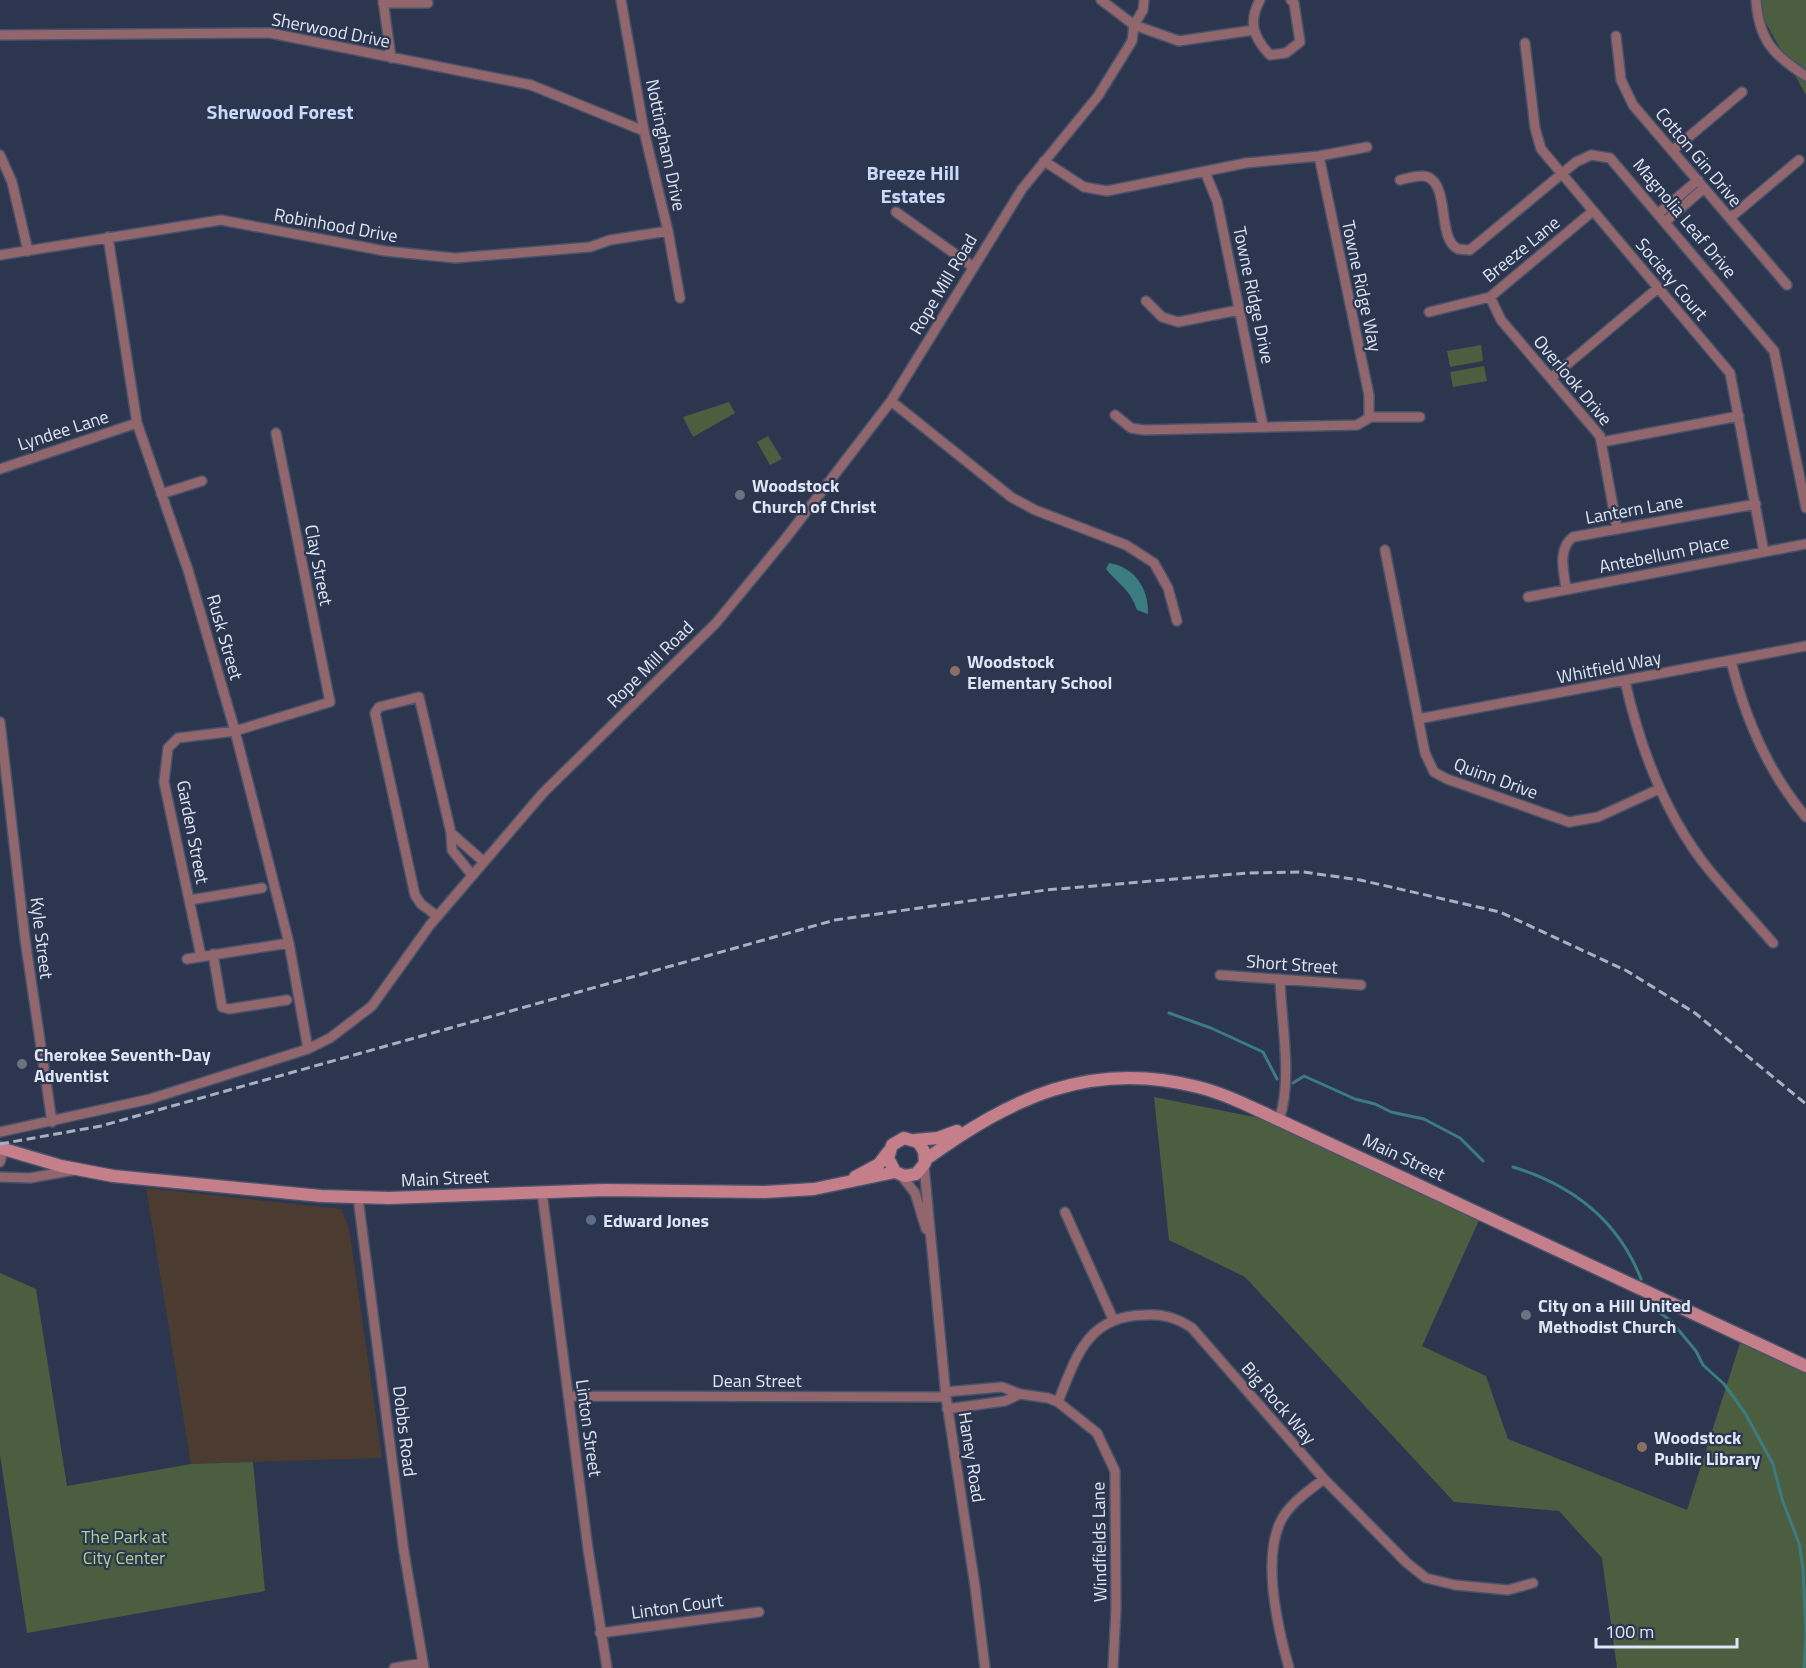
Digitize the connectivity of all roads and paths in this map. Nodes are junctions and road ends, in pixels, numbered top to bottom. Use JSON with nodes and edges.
{"nodes":[{"id":1,"x":621,"y":0,"type":"edge"},
{"id":2,"x":1101,"y":0,"type":"edge"},
{"id":3,"x":1144,"y":0,"type":"edge"},
{"id":4,"x":1260,"y":0,"type":"edge"},
{"id":5,"x":1291,"y":0,"type":"edge"},
{"id":6,"x":1756,"y":0,"type":"edge"},
{"id":7,"x":383,"y":1,"type":"edge"},
{"id":8,"x":428,"y":3,"type":"dead end"},
{"id":9,"x":1134,"y":25,"type":"junction"},
{"id":10,"x":1254,"y":30,"type":"junction"},
{"id":11,"x":0,"y":35,"type":"edge"},
{"id":12,"x":1616,"y":36,"type":"dead end"},
{"id":13,"x":1525,"y":44,"type":"dead end"},
{"id":14,"x":391,"y":58,"type":"junction"},
{"id":15,"x":1806,"y":76,"type":"edge"},
{"id":16,"x":1742,"y":92,"type":"dead end"},
{"id":17,"x":644,"y":131,"type":"junction"},
{"id":18,"x":1367,"y":147,"type":"dead end"},
{"id":19,"x":1672,"y":151,"type":"junction"},
{"id":20,"x":0,"y":155,"type":"edge"},
{"id":21,"x":1319,"y":156,"type":"junction"},
{"id":22,"x":1799,"y":159,"type":"dead end"},
{"id":23,"x":1044,"y":160,"type":"junction"},
{"id":24,"x":1205,"y":172,"type":"junction"},
{"id":25,"x":1561,"y":174,"type":"junction"},
{"id":26,"x":1400,"y":180,"type":"dead end"},
{"id":27,"x":1701,"y":184,"type":"junction"},
{"id":28,"x":1593,"y":211,"type":"junction"},
{"id":29,"x":896,"y":212,"type":"dead end"},
{"id":30,"x":1662,"y":217,"type":"junction"},
{"id":31,"x":1730,"y":218,"type":"junction"},
{"id":32,"x":668,"y":231,"type":"junction"},
{"id":33,"x":108,"y":237,"type":"junction"},
{"id":34,"x":28,"y":250,"type":"junction"},
{"id":35,"x":0,"y":255,"type":"edge"},
{"id":36,"x":972,"y":266,"type":"junction"},
{"id":37,"x":1787,"y":285,"type":"dead end"},
{"id":38,"x":1658,"y":288,"type":"junction"},
{"id":39,"x":1490,"y":297,"type":"junction"},
{"id":40,"x":680,"y":298,"type":"dead end"},
{"id":41,"x":1146,"y":301,"type":"dead end"},
{"id":42,"x":1239,"y":310,"type":"junction"},
{"id":43,"x":1429,"y":312,"type":"dead end"},
{"id":44,"x":1551,"y":378,"type":"junction"},
{"id":45,"x":891,"y":401,"type":"junction"},
{"id":46,"x":1115,"y":415,"type":"dead end"},
{"id":47,"x":1369,"y":417,"type":"junction"},
{"id":48,"x":1420,"y":417,"type":"dead end"},
{"id":49,"x":1739,"y":417,"type":"junction"},
{"id":50,"x":137,"y":423,"type":"junction"},
{"id":51,"x":1263,"y":426,"type":"junction"},
{"id":52,"x":276,"y":433,"type":"dead end"},
{"id":53,"x":1602,"y":442,"type":"junction"},
{"id":54,"x":1806,"y":447,"type":"edge"},
{"id":55,"x":1794,"y":449,"type":"junction"},
{"id":56,"x":1801,"y":459,"type":"edge"},
{"id":57,"x":0,"y":469,"type":"edge"},
{"id":58,"x":202,"y":481,"type":"dead end"},
{"id":59,"x":161,"y":494,"type":"junction"},
{"id":60,"x":1756,"y":504,"type":"junction"},
{"id":61,"x":1806,"y":508,"type":"edge"},
{"id":62,"x":1617,"y":528,"type":"junction"},
{"id":63,"x":1806,"y":544,"type":"edge"},
{"id":64,"x":1385,"y":550,"type":"dead end"},
{"id":65,"x":1764,"y":552,"type":"junction"},
{"id":66,"x":1566,"y":589,"type":"junction"},
{"id":67,"x":1528,"y":597,"type":"dead end"},
{"id":68,"x":1177,"y":621,"type":"dead end"},
{"id":69,"x":1806,"y":646,"type":"edge"},
{"id":70,"x":1731,"y":661,"type":"junction"},
{"id":71,"x":1625,"y":681,"type":"junction"},
{"id":72,"x":330,"y":702,"type":"joint"},
{"id":73,"x":1418,"y":719,"type":"junction"},
{"id":74,"x":0,"y":722,"type":"edge"},
{"id":75,"x":235,"y":731,"type":"junction"},
{"id":76,"x":1659,"y":789,"type":"junction"},
{"id":77,"x":1806,"y":817,"type":"edge"},
{"id":78,"x":451,"y":833,"type":"junction"},
{"id":79,"x":484,"y":862,"type":"junction"},
{"id":80,"x":472,"y":875,"type":"junction"},
{"id":81,"x":262,"y":888,"type":"dead end"},
{"id":82,"x":190,"y":900,"type":"junction"},
{"id":83,"x":437,"y":916,"type":"junction"},
{"id":84,"x":290,"y":943,"type":"junction"},
{"id":85,"x":1773,"y":943,"type":"dead end"},
{"id":86,"x":213,"y":954,"type":"junction"},
{"id":87,"x":201,"y":956,"type":"junction"},
{"id":88,"x":187,"y":959,"type":"dead end"},
{"id":89,"x":1220,"y":975,"type":"dead end"},
{"id":90,"x":1280,"y":979,"type":"junction"},
{"id":91,"x":1360,"y":985,"type":"dead end"},
{"id":92,"x":287,"y":1000,"type":"dead end"},
{"id":93,"x":308,"y":1049,"type":"junction"},
{"id":94,"x":1279,"y":1120,"type":"junction"},
{"id":95,"x":52,"y":1122,"type":"junction"},
{"id":96,"x":972,"y":1126,"type":"junction"},
{"id":97,"x":0,"y":1132,"type":"edge"},
{"id":98,"x":915,"y":1140,"type":"junction"},
{"id":99,"x":2,"y":1148,"type":"edge"},
{"id":100,"x":890,"y":1148,"type":"junction"},
{"id":101,"x":0,"y":1162,"type":"edge"},
{"id":102,"x":924,"y":1163,"type":"junction"},
{"id":103,"x":77,"y":1170,"type":"junction"},
{"id":104,"x":898,"y":1174,"type":"junction"},
{"id":105,"x":0,"y":1178,"type":"edge"},
{"id":106,"x":834,"y":1184,"type":"junction"},
{"id":107,"x":542,"y":1192,"type":"junction"},
{"id":108,"x":358,"y":1198,"type":"junction"},
{"id":109,"x":1065,"y":1212,"type":"dead end"},
{"id":110,"x":931,"y":1251,"type":"junction"},
{"id":111,"x":1113,"y":1319,"type":"junction"},
{"id":112,"x":1806,"y":1366,"type":"edge"},
{"id":113,"x":1020,"y":1394,"type":"junction"},
{"id":114,"x":945,"y":1395,"type":"junction"},
{"id":115,"x":568,"y":1396,"type":"junction"},
{"id":116,"x":1058,"y":1402,"type":"junction"},
{"id":117,"x":947,"y":1409,"type":"junction"},
{"id":118,"x":1324,"y":1479,"type":"junction"},
{"id":119,"x":1533,"y":1583,"type":"dead end"},
{"id":120,"x":759,"y":1612,"type":"dead end"},
{"id":121,"x":600,"y":1634,"type":"junction"},
{"id":122,"x":424,"y":1665,"type":"edge"},
{"id":123,"x":394,"y":1668,"type":"edge"},
{"id":124,"x":607,"y":1668,"type":"edge"},
{"id":125,"x":985,"y":1668,"type":"edge"},
{"id":126,"x":1113,"y":1668,"type":"edge"},
{"id":127,"x":1289,"y":1668,"type":"edge"}],
"edges":[{"from":1,"to":17,"type":"street","name":"Nottingham Drive"},
{"from":2,"to":9,"type":"street"},
{"from":3,"to":9,"type":"street","name":"Rope Mill Road"},
{"from":4,"to":10,"type":"street"},
{"from":5,"to":10,"type":"street"},
{"from":6,"to":15,"type":"street"},
{"from":7,"to":8,"type":"street"},
{"from":7,"to":14,"type":"street"},
{"from":9,"to":10,"type":"street"},
{"from":9,"to":23,"type":"street","name":"Rope Mill Road"},
{"from":11,"to":14,"type":"street","name":"Sherwood Drive"},
{"from":12,"to":19,"type":"street","name":"Cotton Gin Drive"},
{"from":13,"to":25,"type":"street","name":"Society Court"},
{"from":14,"to":17,"type":"street","name":"Sherwood Drive"},
{"from":16,"to":19,"type":"street"},
{"from":17,"to":32,"type":"street","name":"Nottingham Drive"},
{"from":18,"to":21,"type":"street"},
{"from":19,"to":27,"type":"street","name":"Cotton Gin Drive"},
{"from":20,"to":34,"type":"street"},
{"from":21,"to":24,"type":"street"},
{"from":21,"to":47,"type":"street","name":"Towne Ridge Way"},
{"from":22,"to":31,"type":"street"},
{"from":23,"to":24,"type":"street"},
{"from":23,"to":36,"type":"street","name":"Rope Mill Road"},
{"from":24,"to":42,"type":"street","name":"Towne Ridge Drive"},
{"from":25,"to":26,"type":"street","name":"Magnolia Leaf Drive"},
{"from":25,"to":28,"type":"street","name":"Society Court"},
{"from":25,"to":30,"type":"street","name":"Magnolia Leaf Drive"},
{"from":27,"to":30,"type":"street"},
{"from":27,"to":31,"type":"street","name":"Cotton Gin Drive"},
{"from":28,"to":38,"type":"street","name":"Society Court"},
{"from":28,"to":39,"type":"street","name":"Breeze Lane"},
{"from":29,"to":36,"type":"street"},
{"from":30,"to":55,"type":"street","name":"Magnolia Leaf Drive"},
{"from":31,"to":37,"type":"street","name":"Cotton Gin Drive"},
{"from":32,"to":33,"type":"street","name":"Robinhood Drive"},
{"from":32,"to":40,"type":"street","name":"Nottingham Drive"},
{"from":33,"to":34,"type":"street","name":"Robinhood Drive"},
{"from":33,"to":50,"type":"street","name":"Rusk Street"},
{"from":34,"to":35,"type":"street","name":"Robinhood Drive"},
{"from":36,"to":45,"type":"street","name":"Rope Mill Road"},
{"from":38,"to":44,"type":"street"},
{"from":38,"to":49,"type":"street","name":"Society Court"},
{"from":39,"to":43,"type":"street","name":"Breeze Lane"},
{"from":39,"to":44,"type":"street","name":"Overlook Drive"},
{"from":41,"to":42,"type":"street"},
{"from":42,"to":51,"type":"street","name":"Towne Ridge Drive"},
{"from":44,"to":53,"type":"street","name":"Overlook Drive"},
{"from":45,"to":68,"type":"street"},
{"from":45,"to":79,"type":"street","name":"Rope Mill Road"},
{"from":46,"to":51,"type":"street"},
{"from":47,"to":48,"type":"street"},
{"from":47,"to":51,"type":"street"},
{"from":49,"to":53,"type":"street"},
{"from":49,"to":60,"type":"street","name":"Society Court"},
{"from":50,"to":57,"type":"street","name":"Lyndee Lane"},
{"from":50,"to":59,"type":"street","name":"Rusk Street"},
{"from":52,"to":72,"type":"street","name":"Clay Street"},
{"from":53,"to":62,"type":"street","name":"Overlook Drive"},
{"from":54,"to":55,"type":"street"},
{"from":55,"to":56,"type":"street","name":"Magnolia Leaf Drive"},
{"from":56,"to":61,"type":"street","name":"Magnolia Leaf Drive"},
{"from":58,"to":59,"type":"street"},
{"from":59,"to":75,"type":"street","name":"Rusk Street"},
{"from":60,"to":62,"type":"street","name":"Lantern Lane"},
{"from":60,"to":65,"type":"street","name":"Society Court"},
{"from":62,"to":66,"type":"street","name":"Lantern Lane"},
{"from":63,"to":65,"type":"street","name":"Antebellum Place"},
{"from":64,"to":73,"type":"street","name":"Quinn Drive"},
{"from":65,"to":66,"type":"street","name":"Antebellum Place"},
{"from":66,"to":67,"type":"street","name":"Antebellum Place"},
{"from":69,"to":70,"type":"street","name":"Whitfield Way"},
{"from":70,"to":71,"type":"street","name":"Whitfield Way"},
{"from":70,"to":77,"type":"street"},
{"from":71,"to":73,"type":"street","name":"Whitfield Way"},
{"from":71,"to":76,"type":"street"},
{"from":72,"to":75,"type":"street","name":"Garden Street"},
{"from":73,"to":76,"type":"street","name":"Quinn Drive"},
{"from":74,"to":95,"type":"street","name":"Kyle Street"},
{"from":75,"to":82,"type":"street","name":"Garden Street"},
{"from":75,"to":84,"type":"street","name":"Rusk Street"},
{"from":76,"to":85,"type":"street"},
{"from":78,"to":79,"type":"street"},
{"from":78,"to":80,"type":"street"},
{"from":78,"to":83,"type":"street"},
{"from":79,"to":80,"type":"street","name":"Rope Mill Road"},
{"from":80,"to":83,"type":"street","name":"Rope Mill Road"},
{"from":81,"to":82,"type":"street"},
{"from":82,"to":87,"type":"street","name":"Garden Street"},
{"from":83,"to":93,"type":"street","name":"Rope Mill Road"},
{"from":84,"to":86,"type":"street"},
{"from":84,"to":93,"type":"street","name":"Rusk Street"},
{"from":86,"to":87,"type":"street"},
{"from":86,"to":92,"type":"street"},
{"from":87,"to":88,"type":"street"},
{"from":89,"to":90,"type":"street","name":"Short Street"},
{"from":90,"to":91,"type":"street","name":"Short Street"},
{"from":90,"to":94,"type":"street"},
{"from":93,"to":95,"type":"street","name":"Rope Mill Road"},
{"from":94,"to":96,"type":"main road","name":"Main Street"},
{"from":94,"to":112,"type":"main road","name":"Main Street"},
{"from":95,"to":97,"type":"street","name":"Rope Mill Road"},
{"from":96,"to":98,"type":"main road","name":"Main Street"},
{"from":96,"to":102,"type":"main road","name":"Main Street"},
{"from":98,"to":100,"type":"main road","name":"Main Street"},
{"from":98,"to":102,"type":"main road"},
{"from":99,"to":101,"type":"street"},
{"from":99,"to":103,"type":"main road","name":"Main Street"},
{"from":100,"to":104,"type":"main road"},
{"from":100,"to":106,"type":"main road","name":"Main Street"},
{"from":102,"to":104,"type":"main road","name":"Main Street"},
{"from":102,"to":110,"type":"street","name":"Haney Road"},
{"from":103,"to":105,"type":"street"},
{"from":103,"to":108,"type":"main road","name":"Main Street"},
{"from":104,"to":106,"type":"main road","name":"Main Street"},
{"from":104,"to":110,"type":"street","name":"Haney Road"},
{"from":106,"to":107,"type":"main road","name":"Main Street"},
{"from":107,"to":108,"type":"main road","name":"Main Street"},
{"from":107,"to":115,"type":"street","name":"Linton Street"},
{"from":108,"to":122,"type":"street","name":"Dobbs Road"},
{"from":109,"to":111,"type":"street"},
{"from":110,"to":114,"type":"street","name":"Haney Road"},
{"from":111,"to":116,"type":"street"},
{"from":111,"to":118,"type":"street","name":"Big Rock Way"},
{"from":113,"to":114,"type":"street"},
{"from":113,"to":116,"type":"street"},
{"from":113,"to":117,"type":"street"},
{"from":114,"to":115,"type":"street","name":"Dean Street"},
{"from":114,"to":117,"type":"street","name":"Haney Road"},
{"from":115,"to":121,"type":"street","name":"Linton Street"},
{"from":116,"to":126,"type":"street","name":"Windfields Lane"},
{"from":117,"to":125,"type":"street","name":"Haney Road"},
{"from":118,"to":119,"type":"street","name":"Big Rock Way"},
{"from":118,"to":127,"type":"street"},
{"from":120,"to":121,"type":"street","name":"Linton Court"},
{"from":121,"to":124,"type":"street","name":"Linton Street"},
{"from":122,"to":123,"type":"street"}]}
